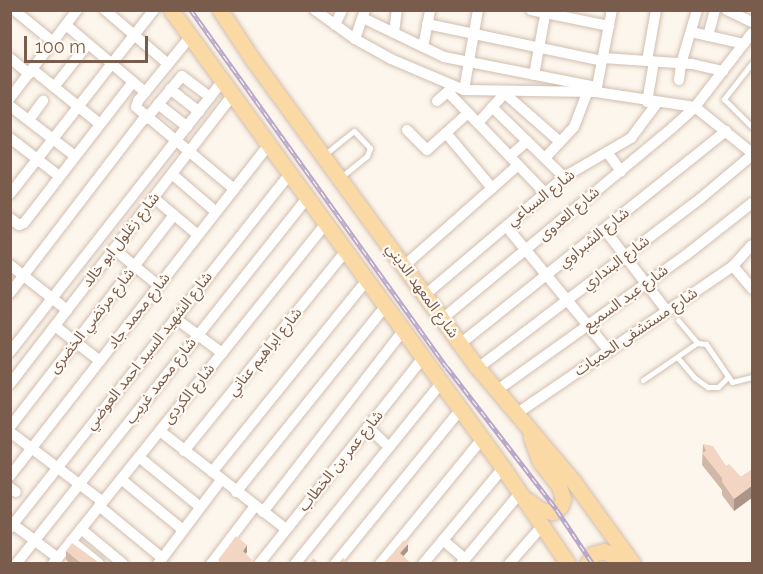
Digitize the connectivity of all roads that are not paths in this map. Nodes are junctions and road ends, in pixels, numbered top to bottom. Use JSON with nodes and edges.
{"nodes":[{"id":1,"x":14,"y":10,"type":"edge"},
{"id":2,"x":77,"y":10,"type":"edge"},
{"id":3,"x":105,"y":10,"type":"edge"},
{"id":4,"x":154,"y":10,"type":"edge"},
{"id":5,"x":171,"y":10,"type":"edge"},
{"id":6,"x":220,"y":10,"type":"edge"},
{"id":7,"x":342,"y":10,"type":"edge"},
{"id":8,"x":397,"y":10,"type":"edge"},
{"id":9,"x":430,"y":10,"type":"edge"},
{"id":10,"x":478,"y":10,"type":"edge"},
{"id":11,"x":531,"y":10,"type":"edge"},
{"id":12,"x":612,"y":10,"type":"edge"},
{"id":13,"x":656,"y":10,"type":"edge"},
{"id":14,"x":697,"y":10,"type":"edge"},
{"id":15,"x":715,"y":10,"type":"edge"},
{"id":16,"x":727,"y":10,"type":"edge"},
{"id":17,"x":315,"y":11,"type":"edge"},
{"id":18,"x":546,"y":12,"type":"edge"},
{"id":19,"x":364,"y":14,"type":"edge"},
{"id":20,"x":753,"y":22,"type":"edge"},
{"id":21,"x":427,"y":24,"type":"junction"},
{"id":22,"x":66,"y":25,"type":"junction"},
{"id":23,"x":335,"y":25,"type":"junction"},
{"id":24,"x":609,"y":26,"type":"junction"},
{"id":25,"x":691,"y":32,"type":"junction"},
{"id":26,"x":394,"y":33,"type":"junction"},
{"id":27,"x":753,"y":33,"type":"edge"},
{"id":28,"x":473,"y":34,"type":"junction"},
{"id":29,"x":134,"y":35,"type":"junction"},
{"id":30,"x":708,"y":36,"type":"junction"},
{"id":31,"x":190,"y":37,"type":"junction"},
{"id":32,"x":355,"y":39,"type":"junction"},
{"id":33,"x":53,"y":42,"type":"junction"},
{"id":34,"x":88,"y":44,"type":"junction"},
{"id":35,"x":744,"y":44,"type":"junction"},
{"id":36,"x":423,"y":47,"type":"junction"},
{"id":37,"x":539,"y":48,"type":"junction"},
{"id":38,"x":10,"y":58,"type":"edge"},
{"id":39,"x":602,"y":59,"type":"junction"},
{"id":40,"x":651,"y":62,"type":"junction"},
{"id":41,"x":468,"y":63,"type":"junction"},
{"id":42,"x":753,"y":63,"type":"edge"},
{"id":43,"x":112,"y":64,"type":"junction"},
{"id":44,"x":168,"y":64,"type":"junction"},
{"id":45,"x":681,"y":64,"type":"junction"},
{"id":46,"x":31,"y":71,"type":"junction"},
{"id":47,"x":723,"y":71,"type":"junction"},
{"id":48,"x":534,"y":75,"type":"junction"},
{"id":49,"x":679,"y":81,"type":"dead end"},
{"id":50,"x":133,"y":82,"type":"junction"},
{"id":51,"x":222,"y":82,"type":"junction"},
{"id":52,"x":54,"y":87,"type":"junction"},
{"id":53,"x":170,"y":89,"type":"junction"},
{"id":54,"x":455,"y":89,"type":"junction"},
{"id":55,"x":593,"y":90,"type":"junction"},
{"id":56,"x":145,"y":92,"type":"junction"},
{"id":57,"x":503,"y":92,"type":"junction"},
{"id":58,"x":232,"y":96,"type":"junction"},
{"id":59,"x":210,"y":97,"type":"junction"},
{"id":60,"x":10,"y":98,"type":"edge"},
{"id":61,"x":43,"y":101,"type":"dead end"},
{"id":62,"x":437,"y":101,"type":"dead end"},
{"id":63,"x":652,"y":102,"type":"junction"},
{"id":64,"x":158,"y":104,"type":"junction"},
{"id":65,"x":10,"y":106,"type":"edge"},
{"id":66,"x":79,"y":106,"type":"junction"},
{"id":67,"x":492,"y":107,"type":"junction"},
{"id":68,"x":695,"y":107,"type":"junction"},
{"id":69,"x":199,"y":112,"type":"junction"},
{"id":70,"x":468,"y":113,"type":"junction"},
{"id":71,"x":146,"y":118,"type":"junction"},
{"id":72,"x":29,"y":120,"type":"junction"},
{"id":73,"x":478,"y":123,"type":"junction"},
{"id":74,"x":100,"y":124,"type":"junction"},
{"id":75,"x":187,"y":127,"type":"junction"},
{"id":76,"x":753,"y":127,"type":"edge"},
{"id":77,"x":407,"y":130,"type":"dead end"},
{"id":78,"x":726,"y":130,"type":"junction"},
{"id":79,"x":446,"y":133,"type":"junction"},
{"id":80,"x":10,"y":138,"type":"edge"},
{"id":81,"x":53,"y":139,"type":"junction"},
{"id":82,"x":527,"y":141,"type":"junction"},
{"id":83,"x":175,"y":142,"type":"junction"},
{"id":84,"x":560,"y":142,"type":"junction"},
{"id":85,"x":268,"y":146,"type":"junction"},
{"id":86,"x":188,"y":152,"type":"junction"},
{"id":87,"x":608,"y":152,"type":"junction"},
{"id":88,"x":753,"y":154,"type":"edge"},
{"id":89,"x":75,"y":156,"type":"junction"},
{"id":90,"x":323,"y":156,"type":"junction"},
{"id":91,"x":510,"y":156,"type":"junction"},
{"id":92,"x":545,"y":158,"type":"junction"},
{"id":93,"x":37,"y":159,"type":"junction"},
{"id":94,"x":518,"y":165,"type":"junction"},
{"id":95,"x":621,"y":171,"type":"junction"},
{"id":96,"x":172,"y":174,"type":"junction"},
{"id":97,"x":289,"y":175,"type":"junction"},
{"id":98,"x":59,"y":176,"type":"junction"},
{"id":99,"x":564,"y":177,"type":"junction"},
{"id":100,"x":339,"y":178,"type":"junction"},
{"id":101,"x":12,"y":188,"type":"edge"},
{"id":102,"x":492,"y":188,"type":"junction"},
{"id":103,"x":234,"y":189,"type":"junction"},
{"id":104,"x":545,"y":193,"type":"junction"},
{"id":105,"x":154,"y":198,"type":"junction"},
{"id":106,"x":306,"y":199,"type":"junction"},
{"id":107,"x":753,"y":202,"type":"edge"},
{"id":108,"x":216,"y":212,"type":"junction"},
{"id":109,"x":174,"y":215,"type":"junction"},
{"id":110,"x":10,"y":218,"type":"edge"},
{"id":111,"x":325,"y":225,"type":"junction"},
{"id":112,"x":506,"y":226,"type":"junction"},
{"id":113,"x":605,"y":230,"type":"junction"},
{"id":114,"x":198,"y":235,"type":"junction"},
{"id":115,"x":753,"y":245,"type":"edge"},
{"id":116,"x":114,"y":249,"type":"junction"},
{"id":117,"x":526,"y":250,"type":"junction"},
{"id":118,"x":345,"y":252,"type":"junction"},
{"id":119,"x":625,"y":256,"type":"junction"},
{"id":120,"x":10,"y":265,"type":"edge"},
{"id":121,"x":135,"y":266,"type":"junction"},
{"id":122,"x":404,"y":266,"type":"junction"},
{"id":123,"x":733,"y":266,"type":"junction"},
{"id":124,"x":24,"y":275,"type":"junction"},
{"id":125,"x":547,"y":276,"type":"junction"},
{"id":126,"x":366,"y":281,"type":"junction"},
{"id":127,"x":646,"y":284,"type":"junction"},
{"id":128,"x":159,"y":286,"type":"junction"},
{"id":129,"x":753,"y":289,"type":"edge"},
{"id":130,"x":10,"y":293,"type":"edge"},
{"id":131,"x":425,"y":295,"type":"junction"},
{"id":132,"x":53,"y":298,"type":"junction"},
{"id":133,"x":567,"y":300,"type":"junction"},
{"id":134,"x":385,"y":307,"type":"junction"},
{"id":135,"x":67,"y":310,"type":"junction"},
{"id":136,"x":667,"y":311,"type":"junction"},
{"id":137,"x":175,"y":318,"type":"junction"},
{"id":138,"x":442,"y":319,"type":"junction"},
{"id":139,"x":678,"y":320,"type":"dead end"},
{"id":140,"x":588,"y":325,"type":"junction"},
{"id":141,"x":55,"y":326,"type":"junction"},
{"id":142,"x":403,"y":331,"type":"junction"},
{"id":143,"x":198,"y":335,"type":"junction"},
{"id":144,"x":76,"y":342,"type":"junction"},
{"id":145,"x":697,"y":343,"type":"junction"},
{"id":146,"x":460,"y":344,"type":"junction"},
{"id":147,"x":609,"y":351,"type":"junction"},
{"id":148,"x":10,"y":352,"type":"edge"},
{"id":149,"x":222,"y":353,"type":"junction"},
{"id":150,"x":423,"y":358,"type":"junction"},
{"id":151,"x":678,"y":358,"type":"junction"},
{"id":152,"x":100,"y":361,"type":"junction"},
{"id":153,"x":478,"y":369,"type":"junction"},
{"id":154,"x":728,"y":377,"type":"junction"},
{"id":155,"x":753,"y":377,"type":"edge"},
{"id":156,"x":643,"y":380,"type":"dead end"},
{"id":157,"x":441,"y":383,"type":"junction"},
{"id":158,"x":10,"y":384,"type":"edge"},
{"id":159,"x":496,"y":391,"type":"junction"},
{"id":160,"x":460,"y":409,"type":"junction"},
{"id":161,"x":516,"y":414,"type":"junction"},
{"id":162,"x":368,"y":427,"type":"junction"},
{"id":163,"x":10,"y":429,"type":"edge"},
{"id":164,"x":529,"y":430,"type":"junction"},
{"id":165,"x":160,"y":431,"type":"junction"},
{"id":166,"x":482,"y":439,"type":"junction"},
{"id":167,"x":390,"y":447,"type":"junction"},
{"id":168,"x":32,"y":448,"type":"junction"},
{"id":169,"x":184,"y":451,"type":"junction"},
{"id":170,"x":139,"y":457,"type":"junction"},
{"id":171,"x":58,"y":468,"type":"junction"},
{"id":172,"x":503,"y":468,"type":"junction"},
{"id":173,"x":212,"y":472,"type":"junction"},
{"id":174,"x":10,"y":476,"type":"edge"},
{"id":175,"x":121,"y":479,"type":"junction"},
{"id":176,"x":221,"y":480,"type":"junction"},
{"id":177,"x":79,"y":484,"type":"junction"},
{"id":178,"x":237,"y":492,"type":"junction"},
{"id":179,"x":520,"y":493,"type":"junction"},
{"id":180,"x":101,"y":504,"type":"junction"},
{"id":181,"x":200,"y":507,"type":"junction"},
{"id":182,"x":259,"y":509,"type":"junction"},
{"id":183,"x":12,"y":525,"type":"edge"},
{"id":184,"x":542,"y":526,"type":"junction"},
{"id":185,"x":81,"y":529,"type":"junction"},
{"id":186,"x":286,"y":529,"type":"junction"},
{"id":187,"x":183,"y":530,"type":"junction"},
{"id":188,"x":34,"y":540,"type":"junction"},
{"id":189,"x":442,"y":540,"type":"junction"},
{"id":190,"x":71,"y":541,"type":"junction"},
{"id":191,"x":56,"y":561,"type":"edge"},
{"id":192,"x":160,"y":561,"type":"edge"},
{"id":193,"x":463,"y":561,"type":"edge"},
{"id":194,"x":16,"y":564,"type":"edge"},
{"id":195,"x":99,"y":564,"type":"edge"},
{"id":196,"x":123,"y":564,"type":"edge"},
{"id":197,"x":211,"y":564,"type":"edge"},
{"id":198,"x":259,"y":564,"type":"edge"},
{"id":199,"x":295,"y":564,"type":"edge"},
{"id":200,"x":335,"y":564,"type":"edge"},
{"id":201,"x":380,"y":564,"type":"edge"},
{"id":202,"x":423,"y":564,"type":"edge"},
{"id":203,"x":509,"y":564,"type":"edge"},
{"id":204,"x":568,"y":564,"type":"edge"},
{"id":205,"x":587,"y":564,"type":"edge"},
{"id":206,"x":620,"y":564,"type":"edge"},
{"id":207,"x":633,"y":564,"type":"edge"}],
"edges":[{"from":1,"to":33,"type":"street"},
{"from":2,"to":22,"type":"street"},
{"from":3,"to":29,"type":"street"},
{"from":4,"to":29,"type":"street"},
{"from":5,"to":31,"type":"main road"},
{"from":6,"to":90,"type":"main road","name":"شارع المعهد الديني"},
{"from":7,"to":23,"type":"street"},
{"from":8,"to":26,"type":"street"},
{"from":9,"to":21,"type":"street"},
{"from":10,"to":28,"type":"street"},
{"from":11,"to":18,"type":"street"},
{"from":12,"to":24,"type":"street"},
{"from":13,"to":40,"type":"street"},
{"from":14,"to":25,"type":"street"},
{"from":15,"to":30,"type":"street"},
{"from":16,"to":20,"type":"street"},
{"from":17,"to":23,"type":"street"},
{"from":18,"to":24,"type":"street"},
{"from":18,"to":37,"type":"street"},
{"from":19,"to":26,"type":"street"},
{"from":19,"to":32,"type":"street"},
{"from":21,"to":28,"type":"street"},
{"from":21,"to":36,"type":"street"},
{"from":22,"to":33,"type":"street"},
{"from":22,"to":34,"type":"street"},
{"from":23,"to":32,"type":"street"},
{"from":24,"to":39,"type":"street"},
{"from":25,"to":30,"type":"street"},
{"from":25,"to":45,"type":"street"},
{"from":26,"to":36,"type":"street"},
{"from":27,"to":35,"type":"street","name":"شارع العدوى"},
{"from":28,"to":37,"type":"street"},
{"from":28,"to":41,"type":"street"},
{"from":29,"to":43,"type":"street"},
{"from":29,"to":44,"type":"street"},
{"from":30,"to":35,"type":"street"},
{"from":31,"to":44,"type":"street"},
{"from":31,"to":51,"type":"main road"},
{"from":32,"to":54,"type":"street"},
{"from":33,"to":46,"type":"street"},
{"from":34,"to":43,"type":"street"},
{"from":34,"to":52,"type":"street"},
{"from":35,"to":47,"type":"street","name":"شارع العدوى"},
{"from":36,"to":41,"type":"street"},
{"from":37,"to":39,"type":"street"},
{"from":37,"to":48,"type":"street"},
{"from":38,"to":46,"type":"street"},
{"from":39,"to":40,"type":"street"},
{"from":39,"to":55,"type":"street"},
{"from":40,"to":45,"type":"street"},
{"from":40,"to":63,"type":"street"},
{"from":41,"to":48,"type":"street"},
{"from":41,"to":54,"type":"street"},
{"from":42,"to":76,"type":"lane"},
{"from":43,"to":50,"type":"street"},
{"from":43,"to":66,"type":"street"},
{"from":44,"to":56,"type":"street"},
{"from":45,"to":47,"type":"street"},
{"from":45,"to":49,"type":"street"},
{"from":46,"to":52,"type":"street"},
{"from":46,"to":60,"type":"street"},
{"from":47,"to":68,"type":"street","name":"شارع العدوى"},
{"from":48,"to":55,"type":"street"},
{"from":50,"to":56,"type":"street"},
{"from":50,"to":74,"type":"street"},
{"from":51,"to":58,"type":"main road"},
{"from":51,"to":59,"type":"street"},
{"from":52,"to":66,"type":"street"},
{"from":53,"to":59,"type":"street"},
{"from":53,"to":64,"type":"street"},
{"from":53,"to":69,"type":"street"},
{"from":54,"to":57,"type":"street"},
{"from":54,"to":62,"type":"street"},
{"from":54,"to":70,"type":"street"},
{"from":55,"to":57,"type":"street"},
{"from":55,"to":63,"type":"street"},
{"from":55,"to":84,"type":"street"},
{"from":56,"to":71,"type":"street"},
{"from":57,"to":67,"type":"street"},
{"from":57,"to":84,"type":"street"},
{"from":58,"to":85,"type":"main road"},
{"from":58,"to":86,"type":"street","name":"شارع زغلول ابو خالد"},
{"from":59,"to":69,"type":"street"},
{"from":61,"to":72,"type":"street"},
{"from":63,"to":68,"type":"street"},
{"from":63,"to":87,"type":"street","name":"شارع السباعي"},
{"from":64,"to":71,"type":"street"},
{"from":64,"to":75,"type":"street"},
{"from":65,"to":72,"type":"street"},
{"from":66,"to":74,"type":"street"},
{"from":66,"to":81,"type":"street"},
{"from":67,"to":73,"type":"street"},
{"from":67,"to":82,"type":"street"},
{"from":68,"to":78,"type":"street"},
{"from":68,"to":95,"type":"street","name":"شارع العدوى"},
{"from":69,"to":75,"type":"street"},
{"from":70,"to":73,"type":"street"},
{"from":70,"to":79,"type":"street"},
{"from":71,"to":83,"type":"street"},
{"from":71,"to":124,"type":"street"},
{"from":72,"to":81,"type":"street"},
{"from":73,"to":91,"type":"street"},
{"from":74,"to":89,"type":"street"},
{"from":75,"to":83,"type":"street"},
{"from":77,"to":79,"type":"street"},
{"from":78,"to":88,"type":"street"},
{"from":78,"to":113,"type":"street","name":"شارع الشبراوي"},
{"from":79,"to":102,"type":"street"},
{"from":80,"to":93,"type":"street"},
{"from":81,"to":89,"type":"street"},
{"from":81,"to":93,"type":"street"},
{"from":82,"to":91,"type":"street"},
{"from":82,"to":92,"type":"street"},
{"from":83,"to":86,"type":"street"},
{"from":83,"to":132,"type":"street"},
{"from":84,"to":92,"type":"street"},
{"from":85,"to":97,"type":"main road"},
{"from":85,"to":103,"type":"street","name":"شارع محمد جاد"},
{"from":86,"to":96,"type":"street","name":"شارع زغلول ابو خالد"},
{"from":86,"to":103,"type":"street"},
{"from":87,"to":95,"type":"street"},
{"from":87,"to":99,"type":"street","name":"شارع السباعي"},
{"from":88,"to":119,"type":"street","name":"شارع البنداري"},
{"from":89,"to":98,"type":"street"},
{"from":90,"to":100,"type":"main road","name":"شارع المعهد الديني"},
{"from":90,"to":100,"type":"lane"},
{"from":91,"to":94,"type":"street"},
{"from":92,"to":99,"type":"street"},
{"from":93,"to":98,"type":"street"},
{"from":93,"to":101,"type":"street"},
{"from":94,"to":102,"type":"street"},
{"from":94,"to":104,"type":"street"},
{"from":95,"to":117,"type":"street","name":"شارع العدوى"},
{"from":96,"to":105,"type":"street","name":"شارع زغلول ابو خالد"},
{"from":96,"to":108,"type":"street"},
{"from":97,"to":106,"type":"main road"},
{"from":97,"to":137,"type":"street","name":"شارع الشهيد السيد احمد العوضي"},
{"from":98,"to":110,"type":"street"},
{"from":99,"to":104,"type":"street","name":"شارع السباعي"},
{"from":100,"to":122,"type":"main road","name":"شارع المعهد الديني"},
{"from":102,"to":122,"type":"street"},
{"from":103,"to":108,"type":"street","name":"شارع محمد جاد"},
{"from":104,"to":112,"type":"street","name":"شارع السباعي"},
{"from":105,"to":109,"type":"street"},
{"from":105,"to":116,"type":"street","name":"شارع زغلول ابو خالد"},
{"from":106,"to":111,"type":"main road"},
{"from":106,"to":143,"type":"street","name":"شارع محمد غريب"},
{"from":107,"to":127,"type":"street","name":"شارع عبد السميع"},
{"from":108,"to":114,"type":"street","name":"شارع محمد جاد"},
{"from":109,"to":114,"type":"street"},
{"from":109,"to":121,"type":"street","name":"شارع مرتضي الخضرى"},
{"from":111,"to":118,"type":"main road"},
{"from":111,"to":149,"type":"street","name":"شارع الكردى"},
{"from":112,"to":117,"type":"street"},
{"from":112,"to":131,"type":"street","name":"شارع السباعي"},
{"from":113,"to":119,"type":"street"},
{"from":113,"to":125,"type":"street","name":"شارع الشبراوي"},
{"from":114,"to":128,"type":"street","name":"شارع محمد جاد"},
{"from":115,"to":123,"type":"street","name":"شارع مستشفى الحميات"},
{"from":116,"to":121,"type":"street"},
{"from":116,"to":135,"type":"street","name":"شارع زغلول ابو خالد"},
{"from":117,"to":125,"type":"street"},
{"from":117,"to":138,"type":"street","name":"شارع العدوى"},
{"from":118,"to":126,"type":"main road"},
{"from":118,"to":169,"type":"street","name":"شارع ابراهيم عناني"},
{"from":119,"to":127,"type":"street"},
{"from":119,"to":133,"type":"street","name":"شارع البنداري"},
{"from":120,"to":124,"type":"street"},
{"from":121,"to":128,"type":"street"},
{"from":121,"to":144,"type":"street","name":"شارع مرتضي الخضرى"},
{"from":122,"to":131,"type":"main road","name":"شارع المعهد الديني"},
{"from":123,"to":129,"type":"street"},
{"from":123,"to":136,"type":"street","name":"شارع مستشفى الحميات"},
{"from":124,"to":130,"type":"street"},
{"from":124,"to":132,"type":"street"},
{"from":125,"to":133,"type":"street"},
{"from":125,"to":146,"type":"street","name":"شارع الشبراوي"},
{"from":126,"to":134,"type":"main road"},
{"from":126,"to":173,"type":"street"},
{"from":127,"to":136,"type":"street"},
{"from":127,"to":140,"type":"street","name":"شارع عبد السميع"},
{"from":128,"to":152,"type":"street","name":"شارع محمد جاد"},
{"from":131,"to":138,"type":"main road","name":"شارع المعهد الديني"},
{"from":132,"to":135,"type":"street"},
{"from":132,"to":148,"type":"street"},
{"from":133,"to":140,"type":"street"},
{"from":133,"to":153,"type":"street","name":"شارع البنداري"},
{"from":134,"to":142,"type":"main road"},
{"from":134,"to":178,"type":"street"},
{"from":135,"to":141,"type":"street","name":"شارع زغلول ابو خالد"},
{"from":136,"to":147,"type":"street","name":"شارع مستشفى الحميات"},
{"from":137,"to":143,"type":"street"},
{"from":137,"to":171,"type":"street","name":"شارع الشهيد السيد احمد العوضي"},
{"from":138,"to":146,"type":"main road","name":"شارع المعهد الديني"},
{"from":139,"to":145,"type":"lane"},
{"from":140,"to":147,"type":"street"},
{"from":140,"to":159,"type":"street","name":"شارع عبد السميع"},
{"from":141,"to":144,"type":"street"},
{"from":141,"to":158,"type":"street","name":"شارع زغلول ابو خالد"},
{"from":142,"to":150,"type":"main road"},
{"from":142,"to":182,"type":"street"},
{"from":143,"to":149,"type":"street"},
{"from":143,"to":177,"type":"street","name":"شارع محمد غريب"},
{"from":144,"to":152,"type":"street"},
{"from":144,"to":163,"type":"street","name":"شارع مرتضي الخضرى"},
{"from":145,"to":151,"type":"lane"},
{"from":145,"to":154,"type":"lane"},
{"from":146,"to":153,"type":"main road","name":"شارع المعهد الديني"},
{"from":147,"to":161,"type":"street","name":"شارع مستشفى الحميات"},
{"from":149,"to":165,"type":"street","name":"شارع الكردى"},
{"from":150,"to":157,"type":"main road"},
{"from":150,"to":162,"type":"street","name":"شارع عمر بن الخطاب"},
{"from":151,"to":154,"type":"lane"},
{"from":151,"to":156,"type":"lane"},
{"from":152,"to":168,"type":"street","name":"شارع محمد جاد"},
{"from":153,"to":159,"type":"main road","name":"شارع المعهد الديني"},
{"from":154,"to":155,"type":"lane"},
{"from":157,"to":160,"type":"main road"},
{"from":157,"to":167,"type":"street"},
{"from":159,"to":161,"type":"main road","name":"شارع المعهد الديني"},
{"from":160,"to":166,"type":"main road"},
{"from":160,"to":200,"type":"street"},
{"from":161,"to":164,"type":"main road","name":"شارع المعهد الديني"},
{"from":162,"to":167,"type":"street"},
{"from":162,"to":186,"type":"street","name":"شارع عمر بن الخطاب"},
{"from":163,"to":168,"type":"street"},
{"from":164,"to":179,"type":"main road"},
{"from":164,"to":207,"type":"main road","name":"شارع المعهد الديني"},
{"from":165,"to":169,"type":"street"},
{"from":165,"to":170,"type":"street","name":"شارع الكردى"},
{"from":166,"to":172,"type":"main road"},
{"from":166,"to":201,"type":"street"},
{"from":167,"to":199,"type":"street"},
{"from":168,"to":171,"type":"street"},
{"from":168,"to":174,"type":"street","name":"شارع محمد جاد"},
{"from":169,"to":173,"type":"street"},
{"from":170,"to":175,"type":"street","name":"شارع الكردى"},
{"from":170,"to":181,"type":"street"},
{"from":171,"to":177,"type":"street"},
{"from":171,"to":183,"type":"street","name":"شارع الشهيد السيد احمد العوضي"},
{"from":172,"to":179,"type":"main road"},
{"from":172,"to":189,"type":"street"},
{"from":173,"to":176,"type":"street"},
{"from":175,"to":180,"type":"street","name":"شارع الكردى"},
{"from":175,"to":187,"type":"street"},
{"from":176,"to":178,"type":"street"},
{"from":176,"to":181,"type":"street"},
{"from":177,"to":180,"type":"street"},
{"from":177,"to":188,"type":"street","name":"شارع محمد غريب"},
{"from":178,"to":182,"type":"street"},
{"from":179,"to":184,"type":"main road"},
{"from":179,"to":193,"type":"street"},
{"from":180,"to":185,"type":"street","name":"شارع الكردى"},
{"from":180,"to":192,"type":"street"},
{"from":181,"to":187,"type":"street"},
{"from":182,"to":186,"type":"street"},
{"from":182,"to":197,"type":"street"},
{"from":183,"to":188,"type":"street"},
{"from":184,"to":203,"type":"street"},
{"from":184,"to":204,"type":"main road"},
{"from":185,"to":190,"type":"street","name":"شارع الكردى"},
{"from":185,"to":196,"type":"street"},
{"from":186,"to":198,"type":"street","name":"شارع عمر بن الخطاب"},
{"from":187,"to":192,"type":"street"},
{"from":188,"to":191,"type":"street"},
{"from":188,"to":194,"type":"street","name":"شارع محمد غريب"},
{"from":189,"to":193,"type":"street"},
{"from":189,"to":202,"type":"street"},
{"from":190,"to":191,"type":"street","name":"شارع الكردى"},
{"from":190,"to":195,"type":"street"},
{"from":205,"to":206,"type":"main road"}]}
